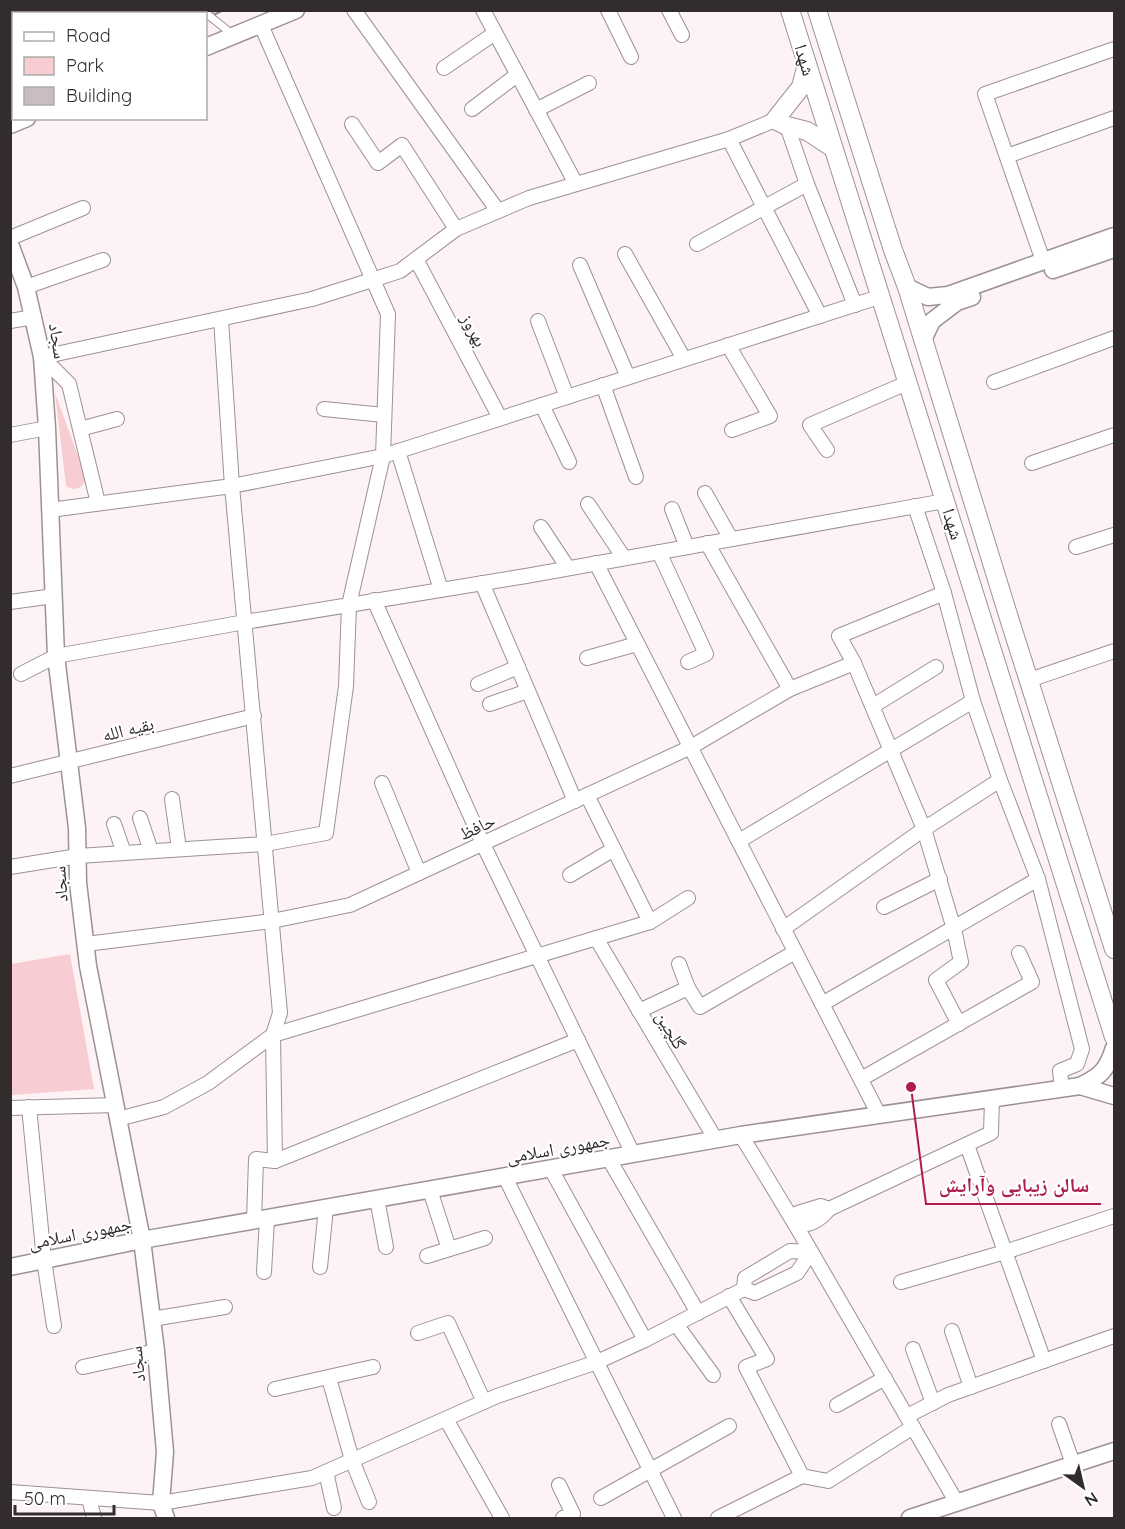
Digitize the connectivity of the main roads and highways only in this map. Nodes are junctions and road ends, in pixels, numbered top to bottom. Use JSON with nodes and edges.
{"nodes":[{"id":1,"x":790,"y":10,"type":"edge"},
{"id":2,"x":817,"y":10,"type":"edge"},
{"id":3,"x":807,"y":64,"type":"junction"},
{"id":4,"x":833,"y":148,"type":"junction"},
{"id":5,"x":1054,"y":758,"type":"junction"},
{"id":6,"x":1030,"y":766,"type":"junction"},
{"id":7,"x":1114,"y":949,"type":"edge"},
{"id":8,"x":1114,"y":1037,"type":"edge"}],
"edges":[{"from":1,"to":3,"type":"main road","name":"شهدا"},
{"from":2,"to":5,"type":"main road","name":"شهدا"},
{"from":3,"to":4,"type":"main road","name":"شهدا"},
{"from":3,"to":4,"type":"main road"},
{"from":4,"to":6,"type":"main road","name":"شهدا"},
{"from":5,"to":6,"type":"main road"},
{"from":5,"to":7,"type":"main road","name":"شهدا"},
{"from":6,"to":8,"type":"main road","name":"شهدا"}]}
